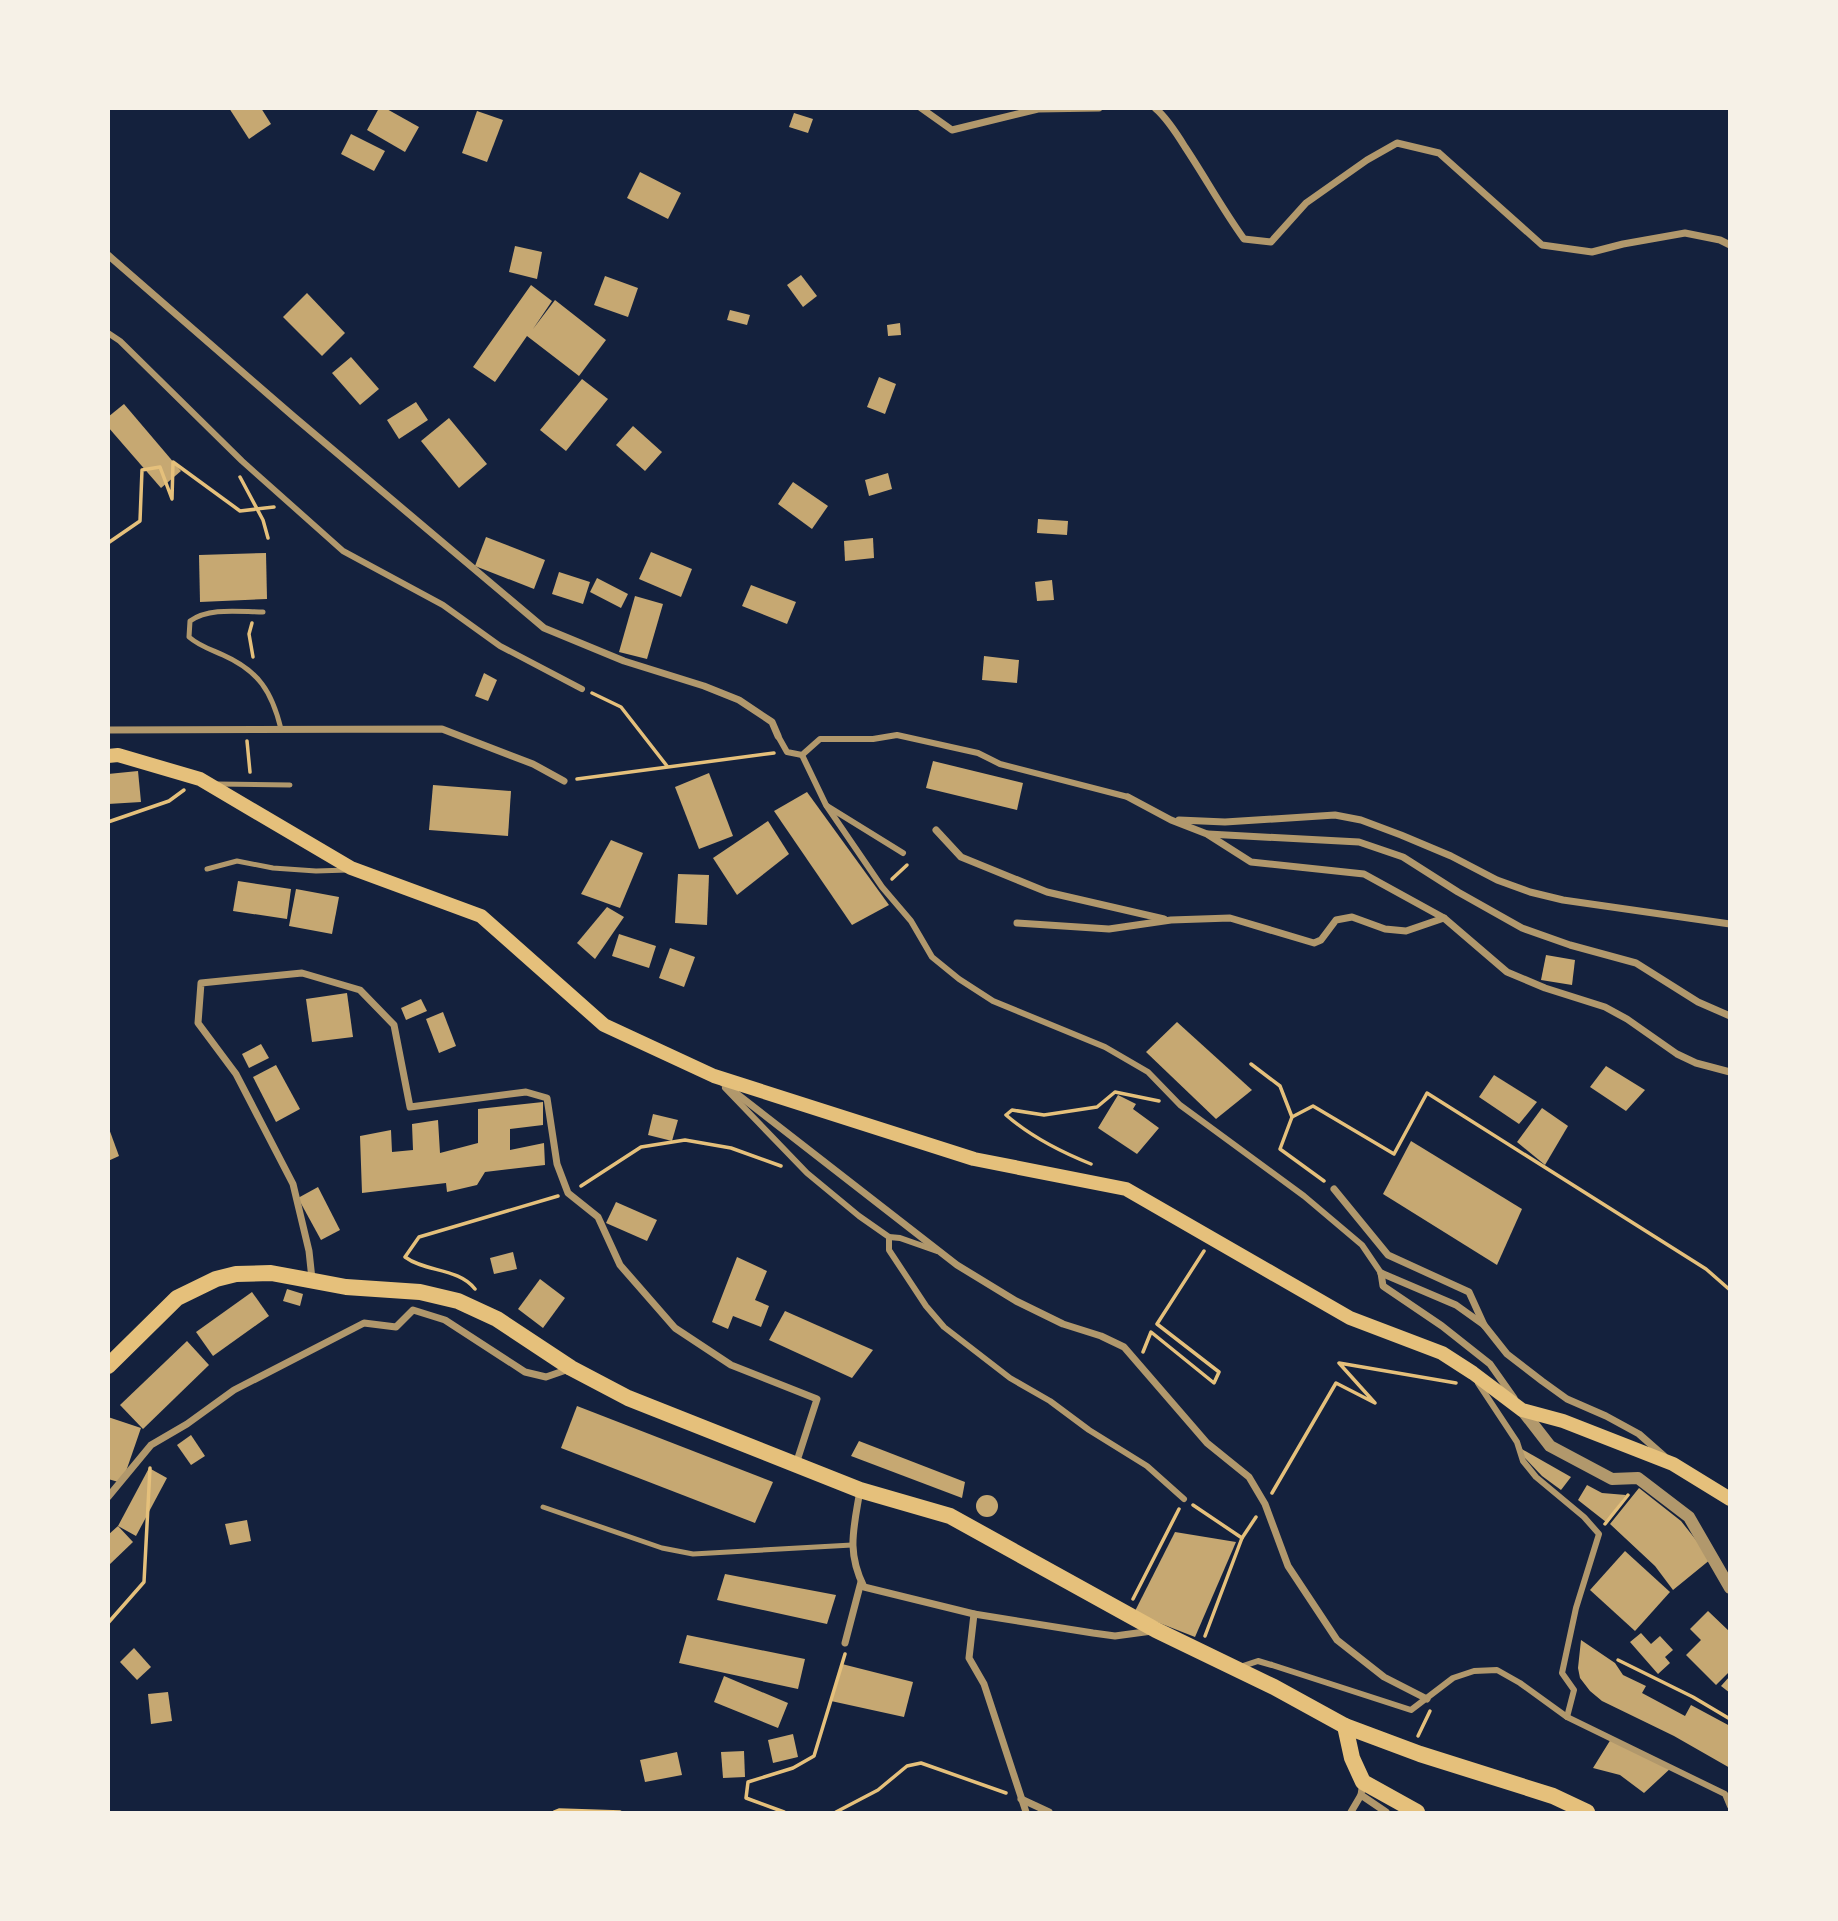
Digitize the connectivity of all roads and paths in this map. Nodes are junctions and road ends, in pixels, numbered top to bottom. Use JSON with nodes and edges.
{"nodes":[{"id":1,"x":921,"y":108,"type":"edge"},
{"id":2,"x":1098,"y":108,"type":"edge"},
{"id":3,"x":1155,"y":108,"type":"edge"},
{"id":4,"x":1730,"y":245,"type":"edge"},
{"id":5,"x":108,"y":255,"type":"edge"},
{"id":6,"x":108,"y":333,"type":"edge"},
{"id":7,"x":290,"y":504,"type":"junction"},
{"id":8,"x":258,"y":509,"type":"junction"},
{"id":9,"x":268,"y":538,"type":"dead end"},
{"id":10,"x":108,"y":543,"type":"edge"},
{"id":11,"x":255,"y":612,"type":"junction"},
{"id":12,"x":263,"y":612,"type":"dead end"},
{"id":13,"x":256,"y":676,"type":"junction"},
{"id":14,"x":582,"y":689,"type":"joint"},
{"id":15,"x":247,"y":729,"type":"junction"},
{"id":16,"x":281,"y":729,"type":"junction"},
{"id":17,"x":108,"y":730,"type":"edge"},
{"id":18,"x":778,"y":736,"type":"joint"},
{"id":19,"x":787,"y":752,"type":"junction"},
{"id":20,"x":803,"y":755,"type":"junction"},
{"id":21,"x":108,"y":756,"type":"edge"},
{"id":22,"x":667,"y":766,"type":"junction"},
{"id":23,"x":204,"y":781,"type":"junction"},
{"id":24,"x":564,"y":781,"type":"joint"},
{"id":25,"x":251,"y":784,"type":"junction"},
{"id":26,"x":290,"y":785,"type":"dead end"},
{"id":27,"x":1128,"y":797,"type":"joint"},
{"id":28,"x":826,"y":805,"type":"junction"},
{"id":29,"x":1171,"y":820,"type":"junction"},
{"id":30,"x":108,"y":822,"type":"edge"},
{"id":31,"x":936,"y":830,"type":"dead end"},
{"id":32,"x":1207,"y":834,"type":"junction"},
{"id":33,"x":903,"y":853,"type":"dead end"},
{"id":34,"x":910,"y":862,"type":"dead end"},
{"id":35,"x":351,"y":868,"type":"junction"},
{"id":36,"x":207,"y":869,"type":"dead end"},
{"id":37,"x":882,"y":887,"type":"junction"},
{"id":38,"x":1444,"y":918,"type":"junction"},
{"id":39,"x":1171,"y":920,"type":"junction"},
{"id":40,"x":1017,"y":923,"type":"dead end"},
{"id":41,"x":1730,"y":924,"type":"edge"},
{"id":42,"x":1730,"y":1016,"type":"edge"},
{"id":43,"x":1251,"y":1064,"type":"dead end"},
{"id":44,"x":1730,"y":1072,"type":"edge"},
{"id":45,"x":714,"y":1076,"type":"junction"},
{"id":46,"x":1180,"y":1105,"type":"junction"},
{"id":47,"x":1292,"y":1117,"type":"junction"},
{"id":48,"x":1097,"y":1166,"type":"dead end"},
{"id":49,"x":1334,"y":1189,"type":"joint"},
{"id":50,"x":889,"y":1237,"type":"junction"},
{"id":51,"x":1212,"y":1238,"type":"junction"},
{"id":52,"x":939,"y":1252,"type":"junction"},
{"id":53,"x":1381,"y":1273,"type":"junction"},
{"id":54,"x":313,"y":1280,"type":"junction"},
{"id":55,"x":1730,"y":1290,"type":"edge"},
{"id":56,"x":1484,"y":1325,"type":"junction"},
{"id":57,"x":1138,"y":1363,"type":"junction"},
{"id":58,"x":108,"y":1366,"type":"edge"},
{"id":59,"x":571,"y":1368,"type":"junction"},
{"id":60,"x":1468,"y":1369,"type":"junction"},
{"id":61,"x":1482,"y":1388,"type":"junction"},
{"id":62,"x":1522,"y":1410,"type":"junction"},
{"id":63,"x":151,"y":1445,"type":"junction"},
{"id":64,"x":1673,"y":1464,"type":"junction"},
{"id":65,"x":796,"y":1465,"type":"junction"},
{"id":66,"x":1638,"y":1478,"type":"junction"},
{"id":67,"x":860,"y":1490,"type":"junction"},
{"id":68,"x":108,"y":1497,"type":"edge"},
{"id":69,"x":1184,"y":1499,"type":"junction"},
{"id":70,"x":1730,"y":1499,"type":"edge"},
{"id":71,"x":1265,"y":1504,"type":"junction"},
{"id":72,"x":543,"y":1507,"type":"dead end"},
{"id":73,"x":1600,"y":1534,"type":"junction"},
{"id":74,"x":1241,"y":1538,"type":"junction"},
{"id":75,"x":852,"y":1545,"type":"junction"},
{"id":76,"x":862,"y":1581,"type":"junction"},
{"id":77,"x":1730,"y":1588,"type":"edge"},
{"id":78,"x":1126,"y":1613,"type":"junction"},
{"id":79,"x":974,"y":1614,"type":"junction"},
{"id":80,"x":108,"y":1623,"type":"edge"},
{"id":81,"x":1156,"y":1630,"type":"junction"},
{"id":82,"x":845,"y":1643,"type":"joint"},
{"id":83,"x":1197,"y":1650,"type":"junction"},
{"id":84,"x":1618,"y":1660,"type":"dead end"},
{"id":85,"x":1235,"y":1669,"type":"junction"},
{"id":86,"x":1427,"y":1699,"type":"junction"},
{"id":87,"x":1567,"y":1717,"type":"junction"},
{"id":88,"x":1730,"y":1720,"type":"edge"},
{"id":89,"x":1342,"y":1725,"type":"junction"},
{"id":90,"x":1411,"y":1750,"type":"junction"},
{"id":91,"x":1362,"y":1788,"type":"junction"},
{"id":92,"x":1021,"y":1798,"type":"junction"},
{"id":93,"x":1730,"y":1806,"type":"edge"},
{"id":94,"x":554,"y":1812,"type":"edge"},
{"id":95,"x":620,"y":1812,"type":"edge"},
{"id":96,"x":784,"y":1812,"type":"edge"},
{"id":97,"x":836,"y":1812,"type":"edge"},
{"id":98,"x":1026,"y":1812,"type":"edge"},
{"id":99,"x":1049,"y":1812,"type":"edge"},
{"id":100,"x":1351,"y":1812,"type":"edge"},
{"id":101,"x":1386,"y":1812,"type":"edge"},
{"id":102,"x":1416,"y":1812,"type":"edge"},
{"id":103,"x":1587,"y":1812,"type":"edge"}],
"edges":[{"from":1,"to":2,"type":"street"},
{"from":3,"to":4,"type":"street"},
{"from":5,"to":18,"type":"street"},
{"from":6,"to":7,"type":"street"},
{"from":7,"to":8,"type":"path"},
{"from":7,"to":14,"type":"street"},
{"from":8,"to":9,"type":"path"},
{"from":8,"to":10,"type":"path"},
{"from":11,"to":12,"type":"lane"},
{"from":11,"to":13,"type":"path"},
{"from":11,"to":13,"type":"lane"},
{"from":13,"to":16,"type":"lane"},
{"from":14,"to":22,"type":"path"},
{"from":15,"to":16,"type":"street"},
{"from":15,"to":17,"type":"street"},
{"from":15,"to":25,"type":"path"},
{"from":16,"to":24,"type":"street"},
{"from":18,"to":19,"type":"street"},
{"from":19,"to":20,"type":"street"},
{"from":19,"to":22,"type":"path"},
{"from":20,"to":27,"type":"street"},
{"from":20,"to":28,"type":"street"},
{"from":21,"to":23,"type":"main road"},
{"from":22,"to":24,"type":"path"},
{"from":23,"to":25,"type":"lane"},
{"from":23,"to":30,"type":"path"},
{"from":23,"to":35,"type":"main road"},
{"from":25,"to":26,"type":"lane"},
{"from":27,"to":29,"type":"street"},
{"from":28,"to":33,"type":"street"},
{"from":28,"to":37,"type":"street"},
{"from":29,"to":32,"type":"street"},
{"from":29,"to":41,"type":"street"},
{"from":31,"to":39,"type":"street"},
{"from":32,"to":38,"type":"street"},
{"from":32,"to":42,"type":"street"},
{"from":34,"to":37,"type":"path"},
{"from":35,"to":36,"type":"lane"},
{"from":35,"to":45,"type":"main road"},
{"from":37,"to":46,"type":"street"},
{"from":38,"to":39,"type":"street"},
{"from":38,"to":44,"type":"street"},
{"from":39,"to":40,"type":"street"},
{"from":43,"to":47,"type":"path"},
{"from":45,"to":50,"type":"street"},
{"from":45,"to":51,"type":"main road"},
{"from":45,"to":52,"type":"street"},
{"from":46,"to":48,"type":"path"},
{"from":46,"to":53,"type":"street"},
{"from":47,"to":49,"type":"path"},
{"from":47,"to":55,"type":"path"},
{"from":49,"to":56,"type":"street"},
{"from":50,"to":52,"type":"street"},
{"from":50,"to":69,"type":"street"},
{"from":51,"to":57,"type":"path"},
{"from":51,"to":60,"type":"main road"},
{"from":52,"to":57,"type":"street"},
{"from":53,"to":56,"type":"street"},
{"from":53,"to":62,"type":"street"},
{"from":54,"to":58,"type":"highway"},
{"from":54,"to":59,"type":"highway"},
{"from":54,"to":65,"type":"street"},
{"from":56,"to":64,"type":"street"},
{"from":57,"to":71,"type":"street"},
{"from":59,"to":63,"type":"street"},
{"from":59,"to":65,"type":"highway"},
{"from":60,"to":61,"type":"street"},
{"from":60,"to":62,"type":"main road"},
{"from":61,"to":71,"type":"path"},
{"from":61,"to":73,"type":"street"},
{"from":62,"to":64,"type":"main road"},
{"from":62,"to":66,"type":"street"},
{"from":63,"to":68,"type":"street"},
{"from":63,"to":80,"type":"path"},
{"from":64,"to":70,"type":"main road"},
{"from":65,"to":67,"type":"highway"},
{"from":66,"to":73,"type":"path"},
{"from":66,"to":77,"type":"street"},
{"from":67,"to":75,"type":"street"},
{"from":67,"to":78,"type":"highway"},
{"from":69,"to":74,"type":"path"},
{"from":69,"to":78,"type":"path"},
{"from":71,"to":74,"type":"path"},
{"from":71,"to":86,"type":"street"},
{"from":72,"to":75,"type":"lane"},
{"from":73,"to":87,"type":"street"},
{"from":74,"to":83,"type":"path"},
{"from":75,"to":76,"type":"street"},
{"from":76,"to":79,"type":"street"},
{"from":76,"to":82,"type":"street"},
{"from":78,"to":81,"type":"highway"},
{"from":79,"to":81,"type":"street"},
{"from":79,"to":92,"type":"street"},
{"from":81,"to":83,"type":"highway"},
{"from":82,"to":96,"type":"path"},
{"from":83,"to":85,"type":"highway"},
{"from":84,"to":88,"type":"path"},
{"from":85,"to":86,"type":"street"},
{"from":85,"to":89,"type":"highway"},
{"from":86,"to":87,"type":"street"},
{"from":86,"to":90,"type":"path"},
{"from":87,"to":93,"type":"street"},
{"from":89,"to":90,"type":"highway"},
{"from":89,"to":91,"type":"highway"},
{"from":90,"to":103,"type":"highway"},
{"from":91,"to":100,"type":"street"},
{"from":91,"to":101,"type":"street"},
{"from":91,"to":102,"type":"highway"},
{"from":92,"to":97,"type":"path"},
{"from":92,"to":98,"type":"street"},
{"from":92,"to":99,"type":"street"},
{"from":94,"to":95,"type":"path"}]}
